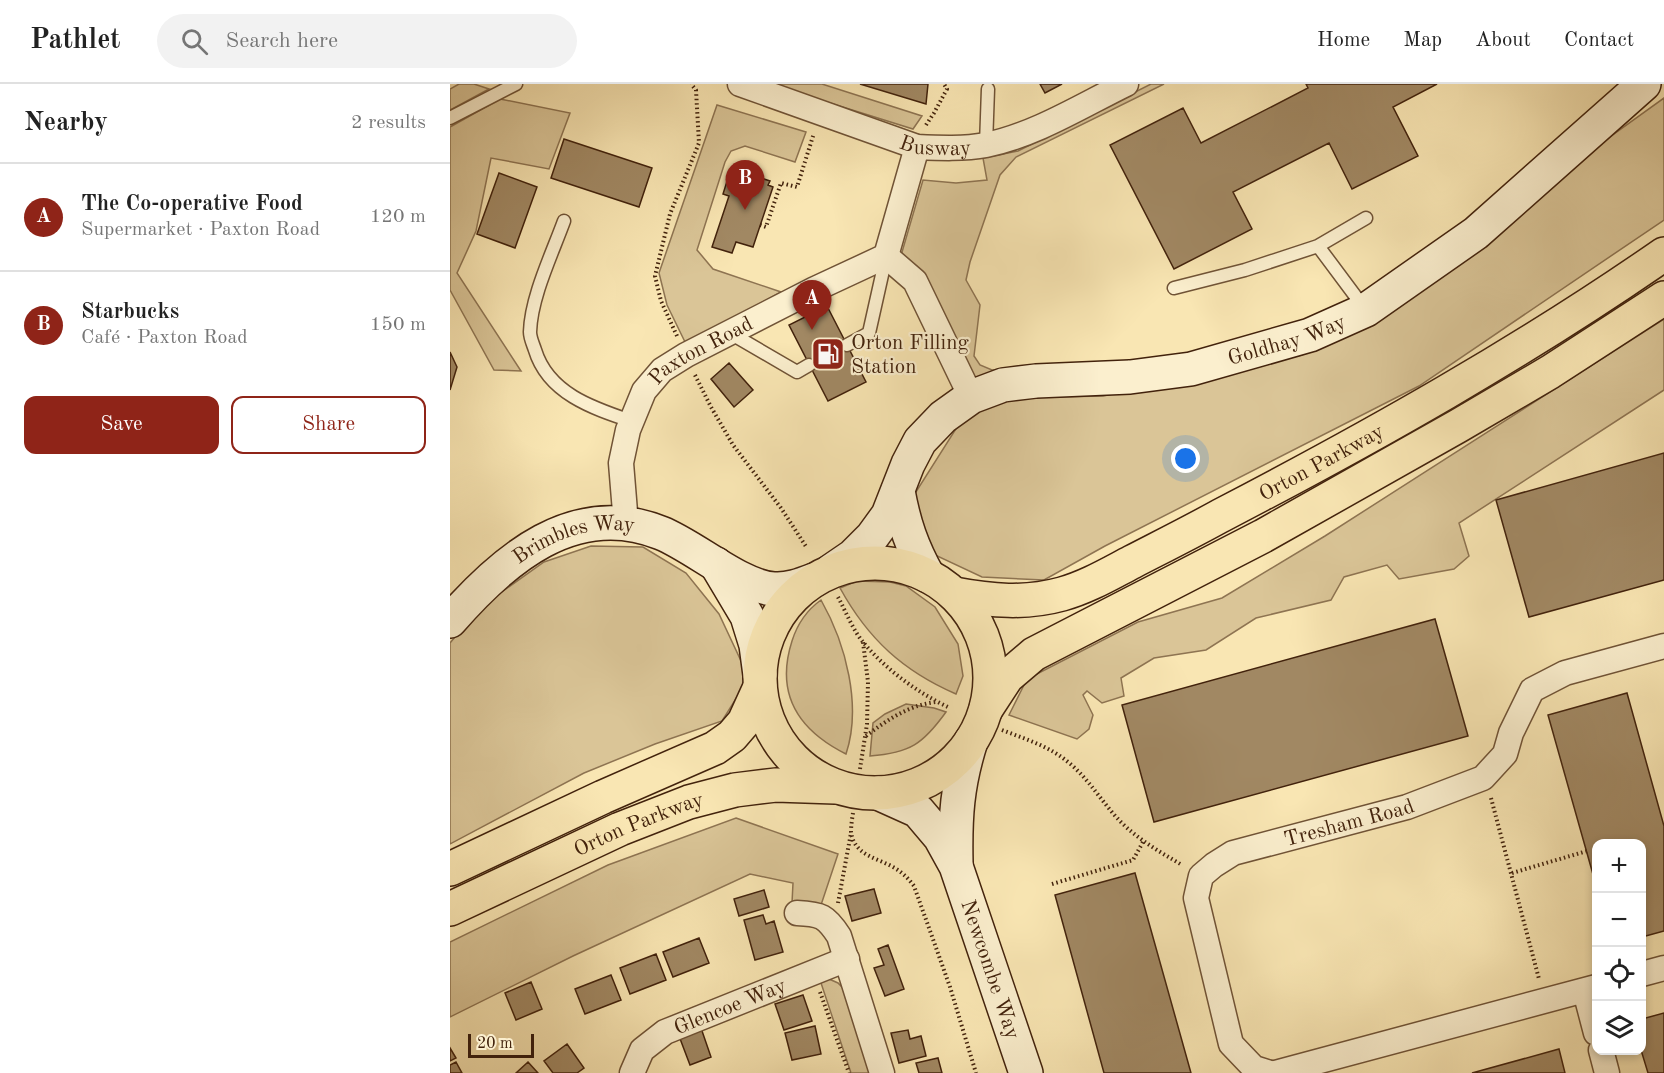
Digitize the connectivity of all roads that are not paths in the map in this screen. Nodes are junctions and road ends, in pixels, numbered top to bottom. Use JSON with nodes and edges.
{"nodes":[{"id":1,"x":516,"y":84,"type":"edge"},
{"id":2,"x":740,"y":84,"type":"edge"},
{"id":3,"x":1126,"y":84,"type":"edge"},
{"id":4,"x":1644,"y":84,"type":"edge"},
{"id":5,"x":988,"y":89,"type":"dead end"},
{"id":6,"x":450,"y":118,"type":"edge"},
{"id":7,"x":986,"y":145,"type":"junction"},
{"id":8,"x":917,"y":147,"type":"junction"},
{"id":9,"x":1366,"y":218,"type":"dead end"},
{"id":10,"x":564,"y":221,"type":"dead end"},
{"id":11,"x":1318,"y":246,"type":"junction"},
{"id":12,"x":1664,"y":254,"type":"edge"},
{"id":13,"x":886,"y":255,"type":"junction"},
{"id":14,"x":1174,"y":288,"type":"dead end"},
{"id":15,"x":1664,"y":298,"type":"edge"},
{"id":16,"x":1366,"y":310,"type":"junction"},
{"id":17,"x":729,"y":333,"type":"junction"},
{"id":18,"x":847,"y":345,"type":"dead end"},
{"id":19,"x":810,"y":365,"type":"dead end"},
{"id":20,"x":971,"y":397,"type":"junction"},
{"id":21,"x":632,"y":420,"type":"junction"},
{"id":22,"x":898,"y":491,"type":"junction"},
{"id":23,"x":626,"y":524,"type":"junction"},
{"id":24,"x":716,"y":564,"type":"junction"},
{"id":25,"x":928,"y":576,"type":"junction"},
{"id":26,"x":828,"y":583,"type":"junction"},
{"id":27,"x":954,"y":594,"type":"junction"},
{"id":28,"x":450,"y":621,"type":"edge"},
{"id":29,"x":1664,"y":646,"type":"edge"},
{"id":30,"x":760,"y":681,"type":"junction"},
{"id":31,"x":994,"y":719,"type":"junction"},
{"id":32,"x":971,"y":741,"type":"junction"},
{"id":33,"x":858,"y":791,"type":"junction"},
{"id":34,"x":956,"y":866,"type":"junction"},
{"id":35,"x":450,"y":868,"type":"edge"},
{"id":36,"x":450,"y":909,"type":"edge"},
{"id":37,"x":797,"y":913,"type":"dead end"},
{"id":38,"x":847,"y":959,"type":"junction"},
{"id":39,"x":1664,"y":968,"type":"edge"},
{"id":40,"x":1646,"y":973,"type":"edge"},
{"id":41,"x":1591,"y":989,"type":"edge"},
{"id":42,"x":1602,"y":1055,"type":"edge"},
{"id":43,"x":632,"y":1073,"type":"edge"},
{"id":44,"x":882,"y":1073,"type":"edge"},
{"id":45,"x":1026,"y":1073,"type":"edge"},
{"id":46,"x":1270,"y":1073,"type":"edge"},
{"id":47,"x":1275,"y":1073,"type":"edge"},
{"id":48,"x":1607,"y":1073,"type":"edge"}],
"edges":[{"from":1,"to":6,"type":"lane"},
{"from":2,"to":8,"type":"street","name":"Busway"},
{"from":3,"to":7,"type":"street","name":"Busway"},
{"from":4,"to":16,"type":"street","name":"Goldhay Way"},
{"from":5,"to":7,"type":"lane"},
{"from":7,"to":8,"type":"street","name":"Busway"},
{"from":8,"to":13,"type":"street"},
{"from":9,"to":11,"type":"lane"},
{"from":10,"to":21,"type":"lane"},
{"from":11,"to":14,"type":"lane"},
{"from":11,"to":16,"type":"lane"},
{"from":12,"to":27,"type":"main road","name":"Orton Parkway"},
{"from":13,"to":17,"type":"street","name":"Paxton Road"},
{"from":13,"to":18,"type":"lane"},
{"from":13,"to":20,"type":"street"},
{"from":15,"to":31,"type":"main road","name":"Orton Parkway"},
{"from":16,"to":20,"type":"street","name":"Goldhay Way"},
{"from":17,"to":19,"type":"lane"},
{"from":17,"to":21,"type":"street","name":"Paxton Road"},
{"from":20,"to":22,"type":"street","name":"Goldhay Way"},
{"from":21,"to":23,"type":"street","name":"Paxton Road"},
{"from":22,"to":25,"type":"street"},
{"from":22,"to":26,"type":"street","name":"Goldhay Way"},
{"from":23,"to":24,"type":"street","name":"Brimbles Way"},
{"from":23,"to":28,"type":"street","name":"Brimbles Way"},
{"from":24,"to":26,"type":"street","name":"Brimbles Way"},
{"from":24,"to":30,"type":"street"},
{"from":25,"to":26,"type":"main road"},
{"from":25,"to":27,"type":"main road"},
{"from":26,"to":30,"type":"main road"},
{"from":27,"to":31,"type":"main road"},
{"from":29,"to":46,"type":"street","name":"Tresham Road"},
{"from":30,"to":33,"type":"main road"},
{"from":30,"to":35,"type":"main road","name":"Orton Parkway"},
{"from":31,"to":32,"type":"main road","name":"Orton Parkway"},
{"from":32,"to":33,"type":"main road","name":"Orton Parkway"},
{"from":32,"to":34,"type":"street","name":"Newcombe Way"},
{"from":33,"to":34,"type":"street","name":"Newcombe Way"},
{"from":33,"to":36,"type":"main road","name":"Orton Parkway"},
{"from":34,"to":45,"type":"street","name":"Newcombe Way"},
{"from":37,"to":38,"type":"street"},
{"from":38,"to":43,"type":"street","name":"Glencoe Way"},
{"from":38,"to":44,"type":"street"},
{"from":39,"to":40,"type":"street"},
{"from":41,"to":47,"type":"street"},
{"from":42,"to":48,"type":"street"}]}
